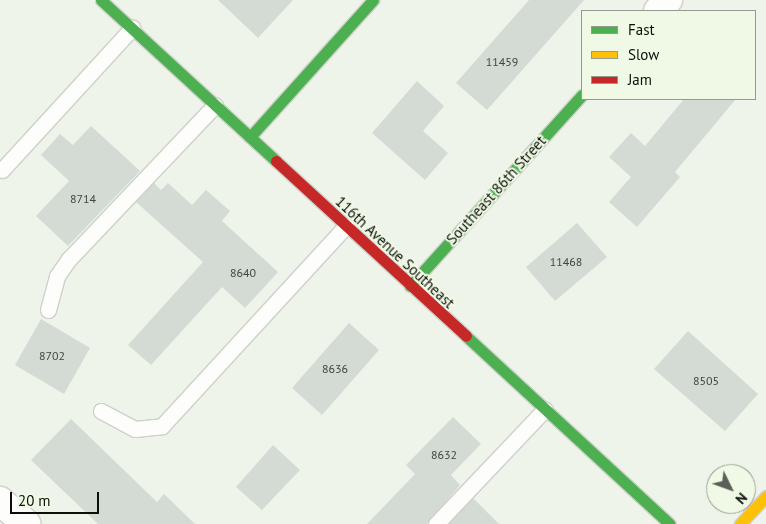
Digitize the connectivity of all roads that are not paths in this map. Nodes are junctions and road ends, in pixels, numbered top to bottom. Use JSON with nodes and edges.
{"nodes":[{"id":1,"x":101,"y":0,"type":"edge"},
{"id":2,"x":373,"y":0,"type":"edge"},
{"id":3,"x":668,"y":0,"type":"edge"},
{"id":4,"x":659,"y":10,"type":"edge"},
{"id":5,"x":132,"y":28,"type":"junction"},
{"id":6,"x":581,"y":96,"type":"edge"},
{"id":7,"x":215,"y":105,"type":"junction"},
{"id":8,"x":250,"y":137,"type":"junction"},
{"id":9,"x":2,"y":170,"type":"dead end"},
{"id":10,"x":346,"y":226,"type":"junction"},
{"id":11,"x":410,"y":286,"type":"junction"},
{"id":12,"x":48,"y":310,"type":"dead end"},
{"id":13,"x":544,"y":409,"type":"junction"},
{"id":14,"x":101,"y":412,"type":"dead end"},
{"id":15,"x":766,"y":496,"type":"edge"},
{"id":16,"x":0,"y":501,"type":"edge"},
{"id":17,"x":26,"y":524,"type":"edge"},
{"id":18,"x":436,"y":524,"type":"edge"},
{"id":19,"x":670,"y":524,"type":"edge"},
{"id":20,"x":740,"y":524,"type":"edge"}],
"edges":[{"from":1,"to":5,"type":"street","name":"116th Avenue Southeast"},
{"from":2,"to":8,"type":"street"},
{"from":3,"to":4,"type":"street"},
{"from":5,"to":7,"type":"street","name":"116th Avenue Southeast"},
{"from":5,"to":9,"type":"lane"},
{"from":6,"to":11,"type":"street","name":"Southeast 86th Street"},
{"from":7,"to":8,"type":"street","name":"116th Avenue Southeast"},
{"from":7,"to":12,"type":"lane"},
{"from":8,"to":10,"type":"street","name":"116th Avenue Southeast"},
{"from":10,"to":11,"type":"street","name":"116th Avenue Southeast"},
{"from":10,"to":14,"type":"lane"},
{"from":11,"to":13,"type":"street","name":"116th Avenue Southeast"},
{"from":13,"to":18,"type":"lane"},
{"from":13,"to":19,"type":"street","name":"116th Avenue Southeast"},
{"from":15,"to":20,"type":"street"},
{"from":16,"to":17,"type":"street"}]}
